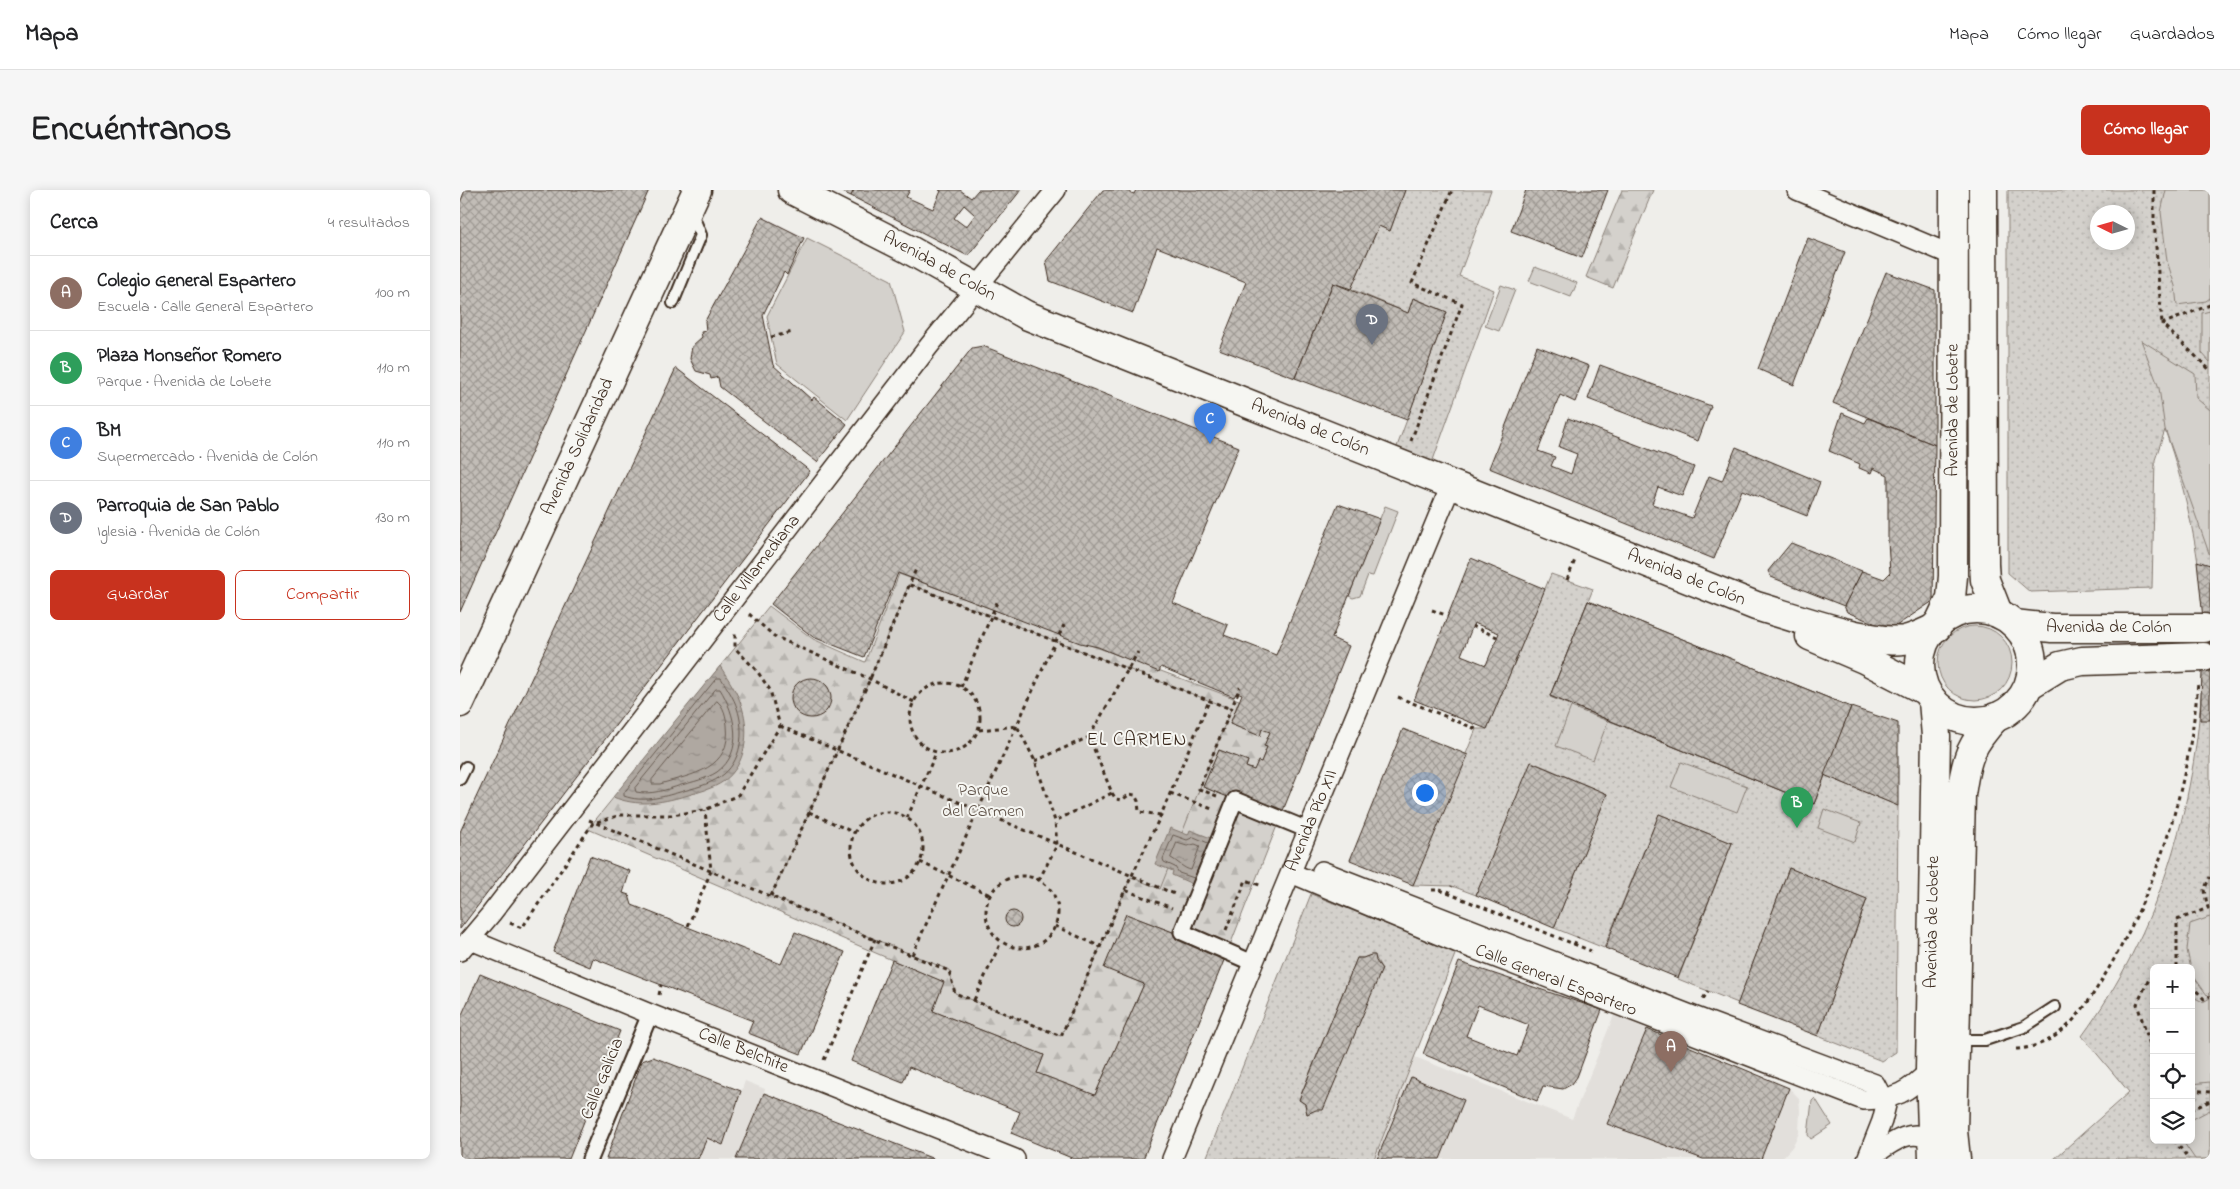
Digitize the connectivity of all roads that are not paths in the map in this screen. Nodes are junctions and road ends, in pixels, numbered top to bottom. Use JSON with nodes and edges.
{"nodes":[{"id":1,"x":792,"y":190,"type":"edge"},
{"id":2,"x":1056,"y":190,"type":"edge"},
{"id":3,"x":1798,"y":190,"type":"edge"},
{"id":4,"x":1954,"y":190,"type":"edge"},
{"id":5,"x":1984,"y":190,"type":"edge"},
{"id":6,"x":693,"y":198,"type":"edge"},
{"id":7,"x":1954,"y":256,"type":"junction"},
{"id":8,"x":978,"y":287,"type":"junction"},
{"id":9,"x":673,"y":302,"type":"dead end"},
{"id":10,"x":1452,"y":483,"type":"junction"},
{"id":11,"x":1756,"y":606,"type":"junction"},
{"id":12,"x":2006,"y":619,"type":"junction"},
{"id":13,"x":1937,"y":627,"type":"junction"},
{"id":14,"x":2204,"y":628,"type":"dead end"},
{"id":15,"x":2201,"y":667,"type":"road end"},
{"id":16,"x":2030,"y":684,"type":"junction"},
{"id":17,"x":1928,"y":696,"type":"junction"},
{"id":18,"x":460,"y":703,"type":"edge"},
{"id":19,"x":1996,"y":717,"type":"junction"},
{"id":20,"x":466,"y":767,"type":"dead end"},
{"id":21,"x":460,"y":779,"type":"edge"},
{"id":22,"x":1308,"y":830,"type":"junction"},
{"id":23,"x":1322,"y":871,"type":"dead end"},
{"id":24,"x":1291,"y":873,"type":"junction"},
{"id":25,"x":1282,"y":894,"type":"junction"},
{"id":26,"x":466,"y":945,"type":"edge"},
{"id":27,"x":1253,"y":963,"type":"junction"},
{"id":28,"x":2055,"y":1007,"type":"dead end"},
{"id":29,"x":650,"y":1014,"type":"junction"},
{"id":30,"x":1955,"y":1040,"type":"junction"},
{"id":31,"x":1930,"y":1070,"type":"junction"},
{"id":32,"x":1885,"y":1100,"type":"junction"},
{"id":33,"x":1939,"y":1144,"type":"edge"},
{"id":34,"x":590,"y":1159,"type":"edge"},
{"id":35,"x":1015,"y":1159,"type":"edge"},
{"id":36,"x":1172,"y":1159,"type":"edge"},
{"id":37,"x":1868,"y":1159,"type":"edge"},
{"id":38,"x":1956,"y":1159,"type":"edge"}],
"edges":[{"from":1,"to":8,"type":"main road","name":"Avenida de Colón"},
{"from":2,"to":8,"type":"street","name":"Calle Villamediana"},
{"from":3,"to":7,"type":"street"},
{"from":4,"to":7,"type":"main road","name":"Avenida de Lobete"},
{"from":5,"to":12,"type":"main road","name":"Avenida de Lobete"},
{"from":6,"to":9,"type":"lane"},
{"from":6,"to":18,"type":"main road","name":"Avenida Solidaridad"},
{"from":7,"to":13,"type":"main road","name":"Avenida de Lobete"},
{"from":8,"to":10,"type":"main road","name":"Avenida de Colón"},
{"from":8,"to":26,"type":"street","name":"Calle Villamediana"},
{"from":10,"to":11,"type":"main road","name":"Avenida de Colón"},
{"from":10,"to":22,"type":"street","name":"Avenida Pío XII"},
{"from":11,"to":13,"type":"main road","name":"Avenida de Colón"},
{"from":11,"to":17,"type":"main road","name":"Avenida de Colón"},
{"from":12,"to":13,"type":"main road"},
{"from":12,"to":14,"type":"main road","name":"Avenida de Colón"},
{"from":12,"to":16,"type":"main road"},
{"from":13,"to":17,"type":"main road"},
{"from":15,"to":16,"type":"main road","name":"Avenida de Colón"},
{"from":16,"to":19,"type":"main road"},
{"from":17,"to":19,"type":"main road"},
{"from":17,"to":31,"type":"main road","name":"Avenida de Lobete"},
{"from":19,"to":30,"type":"main road","name":"Avenida de Lobete"},
{"from":20,"to":21,"type":"lane"},
{"from":22,"to":24,"type":"street","name":"Avenida Pío XII"},
{"from":22,"to":25,"type":"street"},
{"from":22,"to":27,"type":"street"},
{"from":23,"to":32,"type":"street"},
{"from":24,"to":25,"type":"street","name":"Avenida Pío XII"},
{"from":24,"to":32,"type":"street","name":"Calle General Espartero"},
{"from":25,"to":27,"type":"street","name":"Avenida Pío XII"},
{"from":26,"to":29,"type":"street","name":"Calle Belchite"},
{"from":27,"to":36,"type":"street","name":"Avenida Pío XII"},
{"from":28,"to":30,"type":"lane"},
{"from":29,"to":34,"type":"street","name":"Calle Galicia"},
{"from":29,"to":35,"type":"street","name":"Calle Belchite"},
{"from":30,"to":33,"type":"main road","name":"Avenida de Lobete"},
{"from":31,"to":32,"type":"street","name":"Calle General Espartero"},
{"from":31,"to":33,"type":"main road","name":"Avenida de Lobete"},
{"from":32,"to":37,"type":"street"},
{"from":33,"to":37,"type":"street"},
{"from":33,"to":38,"type":"main road"}]}
